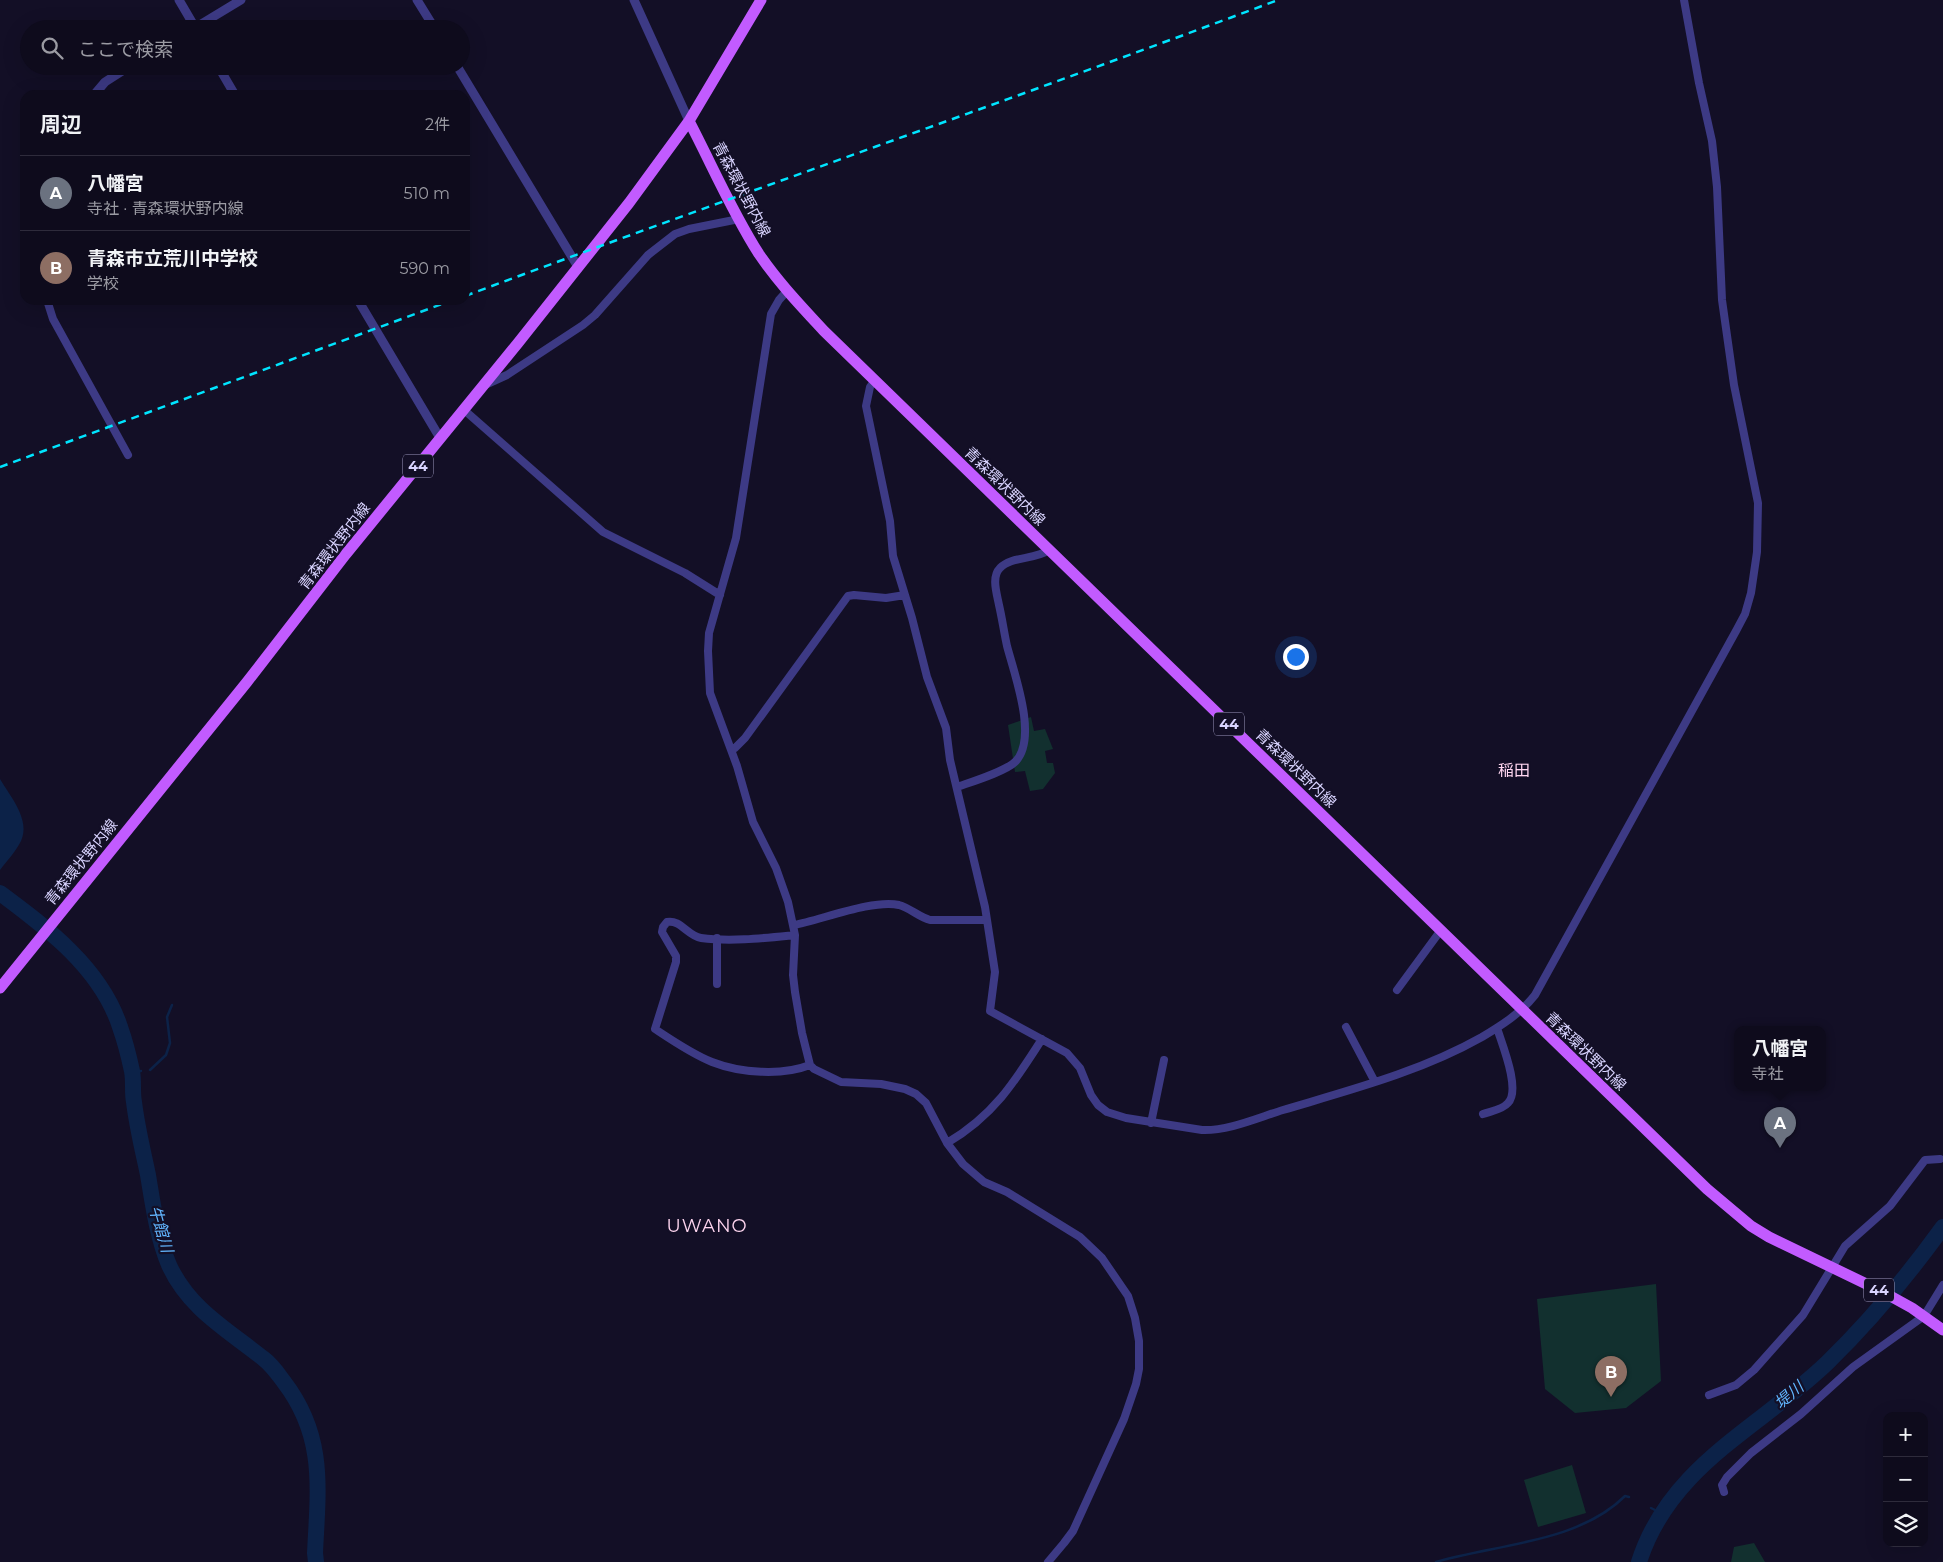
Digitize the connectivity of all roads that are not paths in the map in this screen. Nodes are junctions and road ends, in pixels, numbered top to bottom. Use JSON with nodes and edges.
{"nodes":[{"id":1,"x":179,"y":0,"type":"edge"},
{"id":2,"x":242,"y":0,"type":"edge"},
{"id":3,"x":418,"y":0,"type":"edge"},
{"id":4,"x":634,"y":0,"type":"edge"},
{"id":5,"x":761,"y":0,"type":"edge"},
{"id":6,"x":1684,"y":0,"type":"edge"},
{"id":7,"x":190,"y":20,"type":"edge"},
{"id":8,"x":208,"y":20,"type":"edge"},
{"id":9,"x":430,"y":20,"type":"edge"},
{"id":10,"x":116,"y":75,"type":"edge"},
{"id":11,"x":223,"y":75,"type":"edge"},
{"id":12,"x":462,"y":75,"type":"edge"},
{"id":13,"x":98,"y":90,"type":"edge"},
{"id":14,"x":232,"y":90,"type":"edge"},
{"id":15,"x":689,"y":121,"type":"junction"},
{"id":16,"x":739,"y":220,"type":"junction"},
{"id":17,"x":578,"y":267,"type":"junction"},
{"id":18,"x":787,"y":290,"type":"junction"},
{"id":19,"x":49,"y":305,"type":"edge"},
{"id":20,"x":361,"y":305,"type":"edge"},
{"id":21,"x":874,"y":380,"type":"junction"},
{"id":22,"x":483,"y":386,"type":"junction"},
{"id":23,"x":463,"y":410,"type":"junction"},
{"id":24,"x":440,"y":438,"type":"junction"},
{"id":25,"x":128,"y":455,"type":"dead end"},
{"id":26,"x":1050,"y":550,"type":"junction"},
{"id":27,"x":720,"y":595,"type":"junction"},
{"id":28,"x":905,"y":595,"type":"junction"},
{"id":29,"x":731,"y":749,"type":"junction"},
{"id":30,"x":957,"y":787,"type":"junction"},
{"id":31,"x":987,"y":920,"type":"junction"},
{"id":32,"x":794,"y":926,"type":"junction"},
{"id":33,"x":1441,"y":930,"type":"junction"},
{"id":34,"x":795,"y":935,"type":"junction"},
{"id":35,"x":717,"y":938,"type":"junction"},
{"id":36,"x":718,"y":984,"type":"dead end"},
{"id":37,"x":0,"y":988,"type":"edge"},
{"id":38,"x":1396,"y":990,"type":"dead end"},
{"id":39,"x":1523,"y":1009,"type":"junction"},
{"id":40,"x":1346,"y":1026,"type":"dead end"},
{"id":41,"x":1497,"y":1028,"type":"junction"},
{"id":42,"x":1042,"y":1039,"type":"junction"},
{"id":43,"x":1164,"y":1060,"type":"dead end"},
{"id":44,"x":810,"y":1065,"type":"junction"},
{"id":45,"x":1375,"y":1082,"type":"junction"},
{"id":46,"x":1483,"y":1114,"type":"dead end"},
{"id":47,"x":1151,"y":1123,"type":"junction"},
{"id":48,"x":947,"y":1143,"type":"junction"},
{"id":49,"x":1940,"y":1159,"type":"dead end"},
{"id":50,"x":1832,"y":1267,"type":"junction"},
{"id":51,"x":1943,"y":1285,"type":"edge"},
{"id":52,"x":1924,"y":1316,"type":"junction"},
{"id":53,"x":1943,"y":1330,"type":"edge"},
{"id":54,"x":1709,"y":1395,"type":"dead end"},
{"id":55,"x":1724,"y":1492,"type":"dead end"},
{"id":56,"x":1048,"y":1562,"type":"edge"}],
"edges":[{"from":1,"to":7,"type":"street"},
{"from":2,"to":8,"type":"street"},
{"from":3,"to":9,"type":"street"},
{"from":4,"to":15,"type":"street"},
{"from":5,"to":15,"type":"main road","name":"青森環状野内線","number":"44"},
{"from":6,"to":39,"type":"street"},
{"from":10,"to":13,"type":"street"},
{"from":11,"to":14,"type":"street"},
{"from":12,"to":17,"type":"street"},
{"from":15,"to":16,"type":"main road","name":"青森環状野内線","number":"44"},
{"from":15,"to":17,"type":"main road","name":"青森環状野内線","number":"44"},
{"from":16,"to":18,"type":"main road","name":"青森環状野内線","number":"44"},
{"from":16,"to":22,"type":"street"},
{"from":17,"to":22,"type":"main road","name":"青森環状野内線","number":"44"},
{"from":18,"to":21,"type":"main road","name":"青森環状野内線","number":"44"},
{"from":18,"to":27,"type":"street"},
{"from":19,"to":25,"type":"street"},
{"from":20,"to":24,"type":"street"},
{"from":21,"to":26,"type":"main road","name":"青森環状野内線","number":"44"},
{"from":21,"to":28,"type":"street"},
{"from":22,"to":23,"type":"main road","name":"青森環状野内線","number":"44"},
{"from":23,"to":24,"type":"main road","name":"青森環状野内線","number":"44"},
{"from":23,"to":27,"type":"street"},
{"from":24,"to":37,"type":"main road","name":"青森環状野内線","number":"44"},
{"from":26,"to":30,"type":"street"},
{"from":26,"to":33,"type":"main road","name":"青森環状野内線","number":"44"},
{"from":27,"to":29,"type":"street"},
{"from":28,"to":29,"type":"street"},
{"from":28,"to":30,"type":"street"},
{"from":29,"to":32,"type":"street"},
{"from":30,"to":31,"type":"street"},
{"from":31,"to":32,"type":"street"},
{"from":31,"to":42,"type":"street"},
{"from":32,"to":34,"type":"street"},
{"from":33,"to":38,"type":"street"},
{"from":33,"to":39,"type":"main road","name":"青森環状野内線","number":"44"},
{"from":34,"to":35,"type":"street"},
{"from":34,"to":44,"type":"street"},
{"from":35,"to":36,"type":"street"},
{"from":35,"to":44,"type":"street"},
{"from":39,"to":41,"type":"street"},
{"from":39,"to":50,"type":"main road","name":"青森環状野内線","number":"44"},
{"from":40,"to":45,"type":"street"},
{"from":41,"to":45,"type":"street"},
{"from":41,"to":46,"type":"street"},
{"from":42,"to":47,"type":"street"},
{"from":42,"to":48,"type":"street"},
{"from":43,"to":47,"type":"street"},
{"from":44,"to":48,"type":"street"},
{"from":45,"to":47,"type":"street"},
{"from":48,"to":56,"type":"street"},
{"from":49,"to":50,"type":"street"},
{"from":50,"to":52,"type":"main road","name":"青森環状野内線","number":"44"},
{"from":50,"to":54,"type":"street"},
{"from":51,"to":52,"type":"street"},
{"from":52,"to":53,"type":"main road","name":"青森環状野内線","number":"44"},
{"from":52,"to":55,"type":"street"}]}
